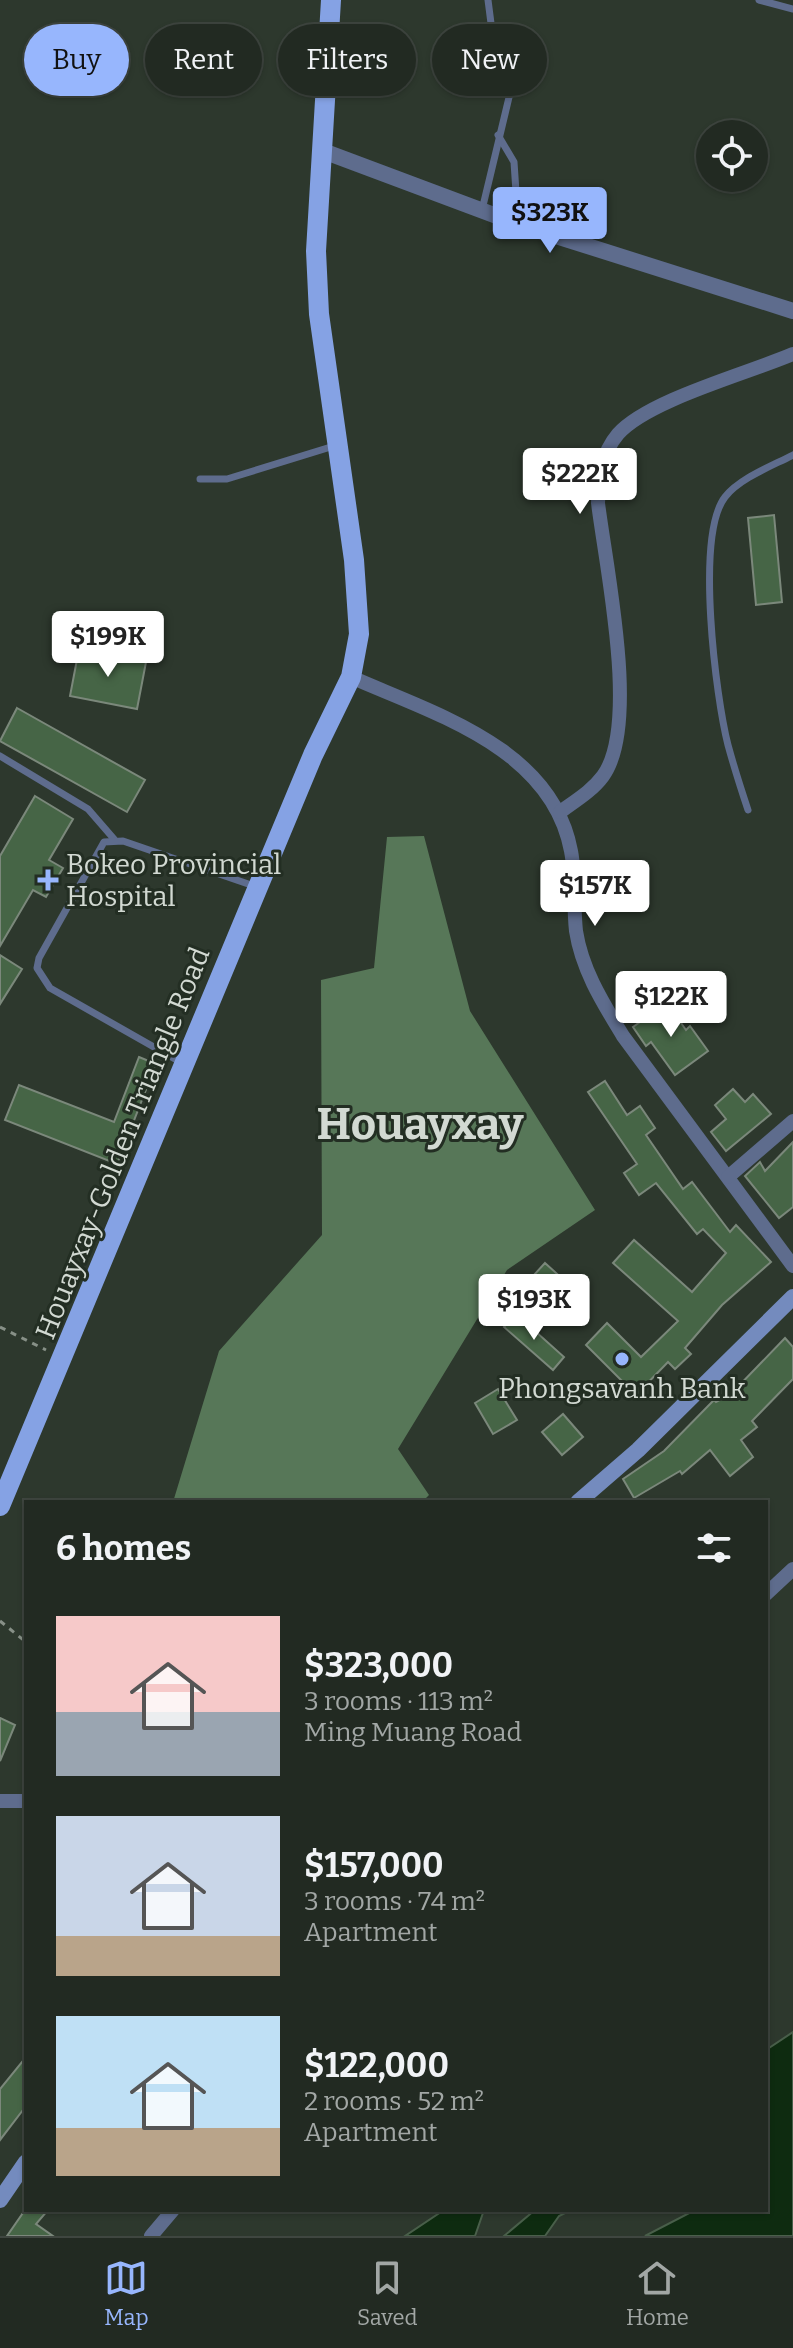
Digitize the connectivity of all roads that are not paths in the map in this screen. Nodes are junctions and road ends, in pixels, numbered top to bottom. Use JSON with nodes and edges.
{"nodes":[{"id":1,"x":331,"y":0,"type":"edge"},
{"id":2,"x":488,"y":0,"type":"edge"},
{"id":3,"x":759,"y":0,"type":"edge"},
{"id":4,"x":793,"y":9,"type":"edge"},
{"id":5,"x":498,"y":135,"type":"junction"},
{"id":6,"x":323,"y":151,"type":"junction"},
{"id":7,"x":482,"y":210,"type":"junction"},
{"id":8,"x":518,"y":224,"type":"junction"},
{"id":9,"x":793,"y":311,"type":"edge"},
{"id":10,"x":793,"y":354,"type":"edge"},
{"id":11,"x":336,"y":446,"type":"junction"},
{"id":12,"x":793,"y":455,"type":"edge"},
{"id":13,"x":200,"y":479,"type":"dead end"},
{"id":14,"x":351,"y":677,"type":"junction"},
{"id":15,"x":0,"y":756,"type":"edge"},
{"id":16,"x":748,"y":810,"type":"dead end"},
{"id":17,"x":560,"y":812,"type":"junction"},
{"id":18,"x":114,"y":839,"type":"junction"},
{"id":19,"x":258,"y":887,"type":"junction"},
{"id":20,"x":182,"y":1063,"type":"junction"},
{"id":21,"x":793,"y":1121,"type":"edge"},
{"id":22,"x":728,"y":1177,"type":"junction"},
{"id":23,"x":793,"y":1266,"type":"edge"},
{"id":24,"x":793,"y":1297,"type":"edge"},
{"id":25,"x":580,"y":1500,"type":"edge"},
{"id":26,"x":0,"y":1506,"type":"edge"},
{"id":27,"x":793,"y":1569,"type":"edge"},
{"id":28,"x":768,"y":1592,"type":"edge"},
{"id":29,"x":0,"y":1801,"type":"edge"},
{"id":30,"x":24,"y":1801,"type":"edge"},
{"id":31,"x":24,"y":2165,"type":"edge"},
{"id":32,"x":0,"y":2200,"type":"edge"},
{"id":33,"x":171,"y":2212,"type":"edge"},
{"id":34,"x":151,"y":2236,"type":"edge"}],
"edges":[{"from":1,"to":6,"type":"main road","name":"Houayxay-Golden Triangle Road"},
{"from":2,"to":5,"type":"lane"},
{"from":3,"to":4,"type":"lane"},
{"from":5,"to":7,"type":"lane"},
{"from":5,"to":8,"type":"lane"},
{"from":6,"to":7,"type":"street"},
{"from":6,"to":11,"type":"main road","name":"Houayxay-Golden Triangle Road"},
{"from":7,"to":8,"type":"street"},
{"from":8,"to":9,"type":"street"},
{"from":10,"to":17,"type":"street"},
{"from":11,"to":13,"type":"lane"},
{"from":11,"to":14,"type":"main road","name":"Houayxay-Golden Triangle Road"},
{"from":12,"to":16,"type":"lane"},
{"from":14,"to":17,"type":"street"},
{"from":14,"to":19,"type":"main road","name":"Houayxay-Golden Triangle Road"},
{"from":15,"to":18,"type":"lane"},
{"from":17,"to":22,"type":"street"},
{"from":18,"to":19,"type":"lane"},
{"from":18,"to":20,"type":"lane"},
{"from":19,"to":20,"type":"main road","name":"Houayxay-Golden Triangle Road"},
{"from":20,"to":26,"type":"main road","name":"Houayxay-Golden Triangle Road"},
{"from":21,"to":22,"type":"street"},
{"from":22,"to":23,"type":"street"},
{"from":24,"to":25,"type":"main road"},
{"from":27,"to":28,"type":"street"},
{"from":29,"to":30,"type":"street"},
{"from":31,"to":32,"type":"main road"},
{"from":33,"to":34,"type":"street"}]}
